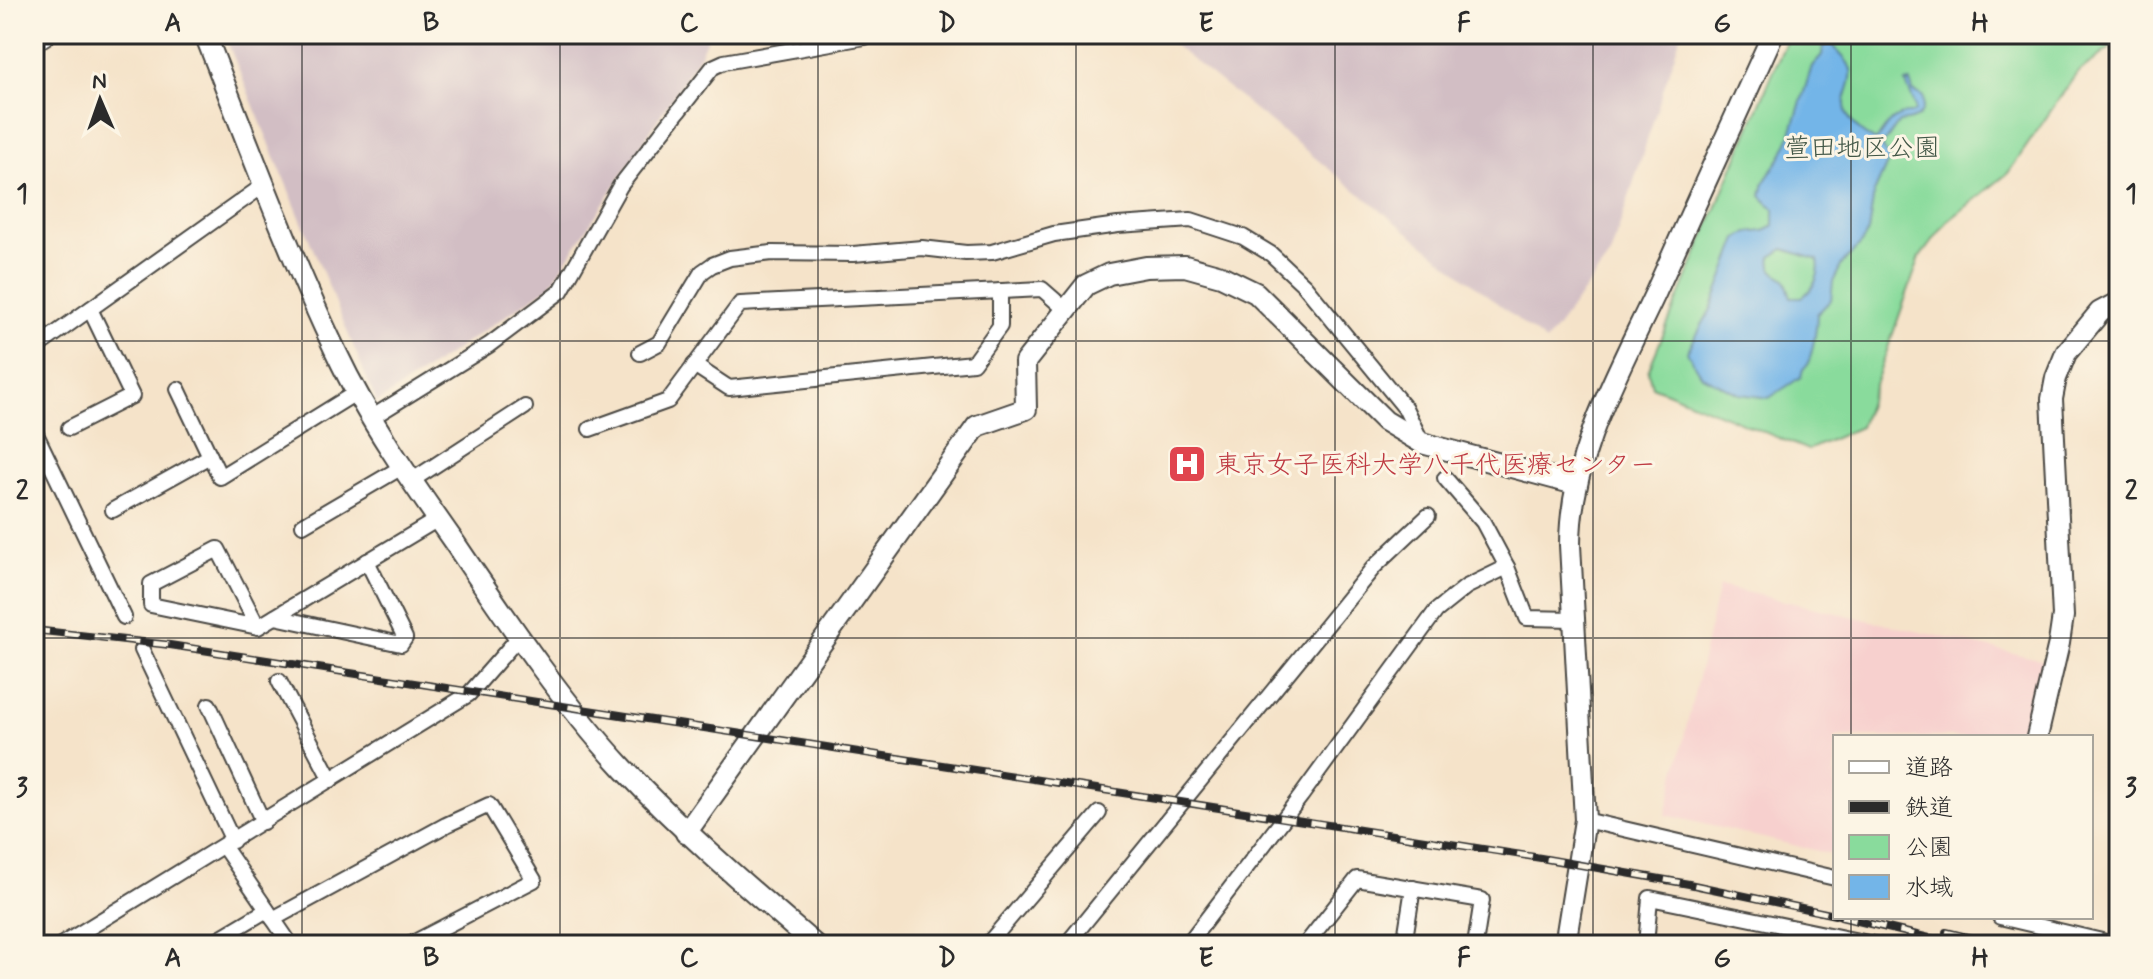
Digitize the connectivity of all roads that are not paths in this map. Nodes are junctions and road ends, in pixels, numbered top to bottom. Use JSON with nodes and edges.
{"nodes":[{"id":1,"x":45,"y":34,"type":"edge"},
{"id":2,"x":205,"y":34,"type":"edge"},
{"id":3,"x":868,"y":34,"type":"edge"},
{"id":4,"x":1773,"y":34,"type":"edge"},
{"id":5,"x":34,"y":41,"type":"edge"},
{"id":6,"x":264,"y":185,"type":"junction"},
{"id":7,"x":1000,"y":291,"type":"junction"},
{"id":8,"x":2119,"y":302,"type":"edge"},
{"id":9,"x":90,"y":309,"type":"junction"},
{"id":10,"x":1066,"y":310,"type":"junction"},
{"id":11,"x":34,"y":349,"type":"edge"},
{"id":12,"x":640,"y":353,"type":"dead end"},
{"id":13,"x":694,"y":365,"type":"junction"},
{"id":14,"x":178,"y":389,"type":"dead end"},
{"id":15,"x":357,"y":392,"type":"junction"},
{"id":16,"x":525,"y":407,"type":"dead end"},
{"id":17,"x":371,"y":418,"type":"junction"},
{"id":18,"x":69,"y":428,"type":"dead end"},
{"id":19,"x":590,"y":429,"type":"dead end"},
{"id":20,"x":34,"y":430,"type":"edge"},
{"id":21,"x":1422,"y":443,"type":"junction"},
{"id":22,"x":210,"y":456,"type":"junction"},
{"id":23,"x":407,"y":474,"type":"junction"},
{"id":24,"x":1445,"y":478,"type":"dead end"},
{"id":25,"x":1575,"y":484,"type":"junction"},
{"id":26,"x":113,"y":510,"type":"dead end"},
{"id":27,"x":1428,"y":516,"type":"dead end"},
{"id":28,"x":438,"y":519,"type":"junction"},
{"id":29,"x":303,"y":525,"type":"dead end"},
{"id":30,"x":367,"y":561,"type":"junction"},
{"id":31,"x":1507,"y":567,"type":"junction"},
{"id":32,"x":124,"y":617,"type":"dead end"},
{"id":33,"x":275,"y":617,"type":"junction"},
{"id":34,"x":1573,"y":619,"type":"junction"},
{"id":35,"x":258,"y":627,"type":"junction"},
{"id":36,"x":519,"y":637,"type":"junction"},
{"id":37,"x":142,"y":650,"type":"dead end"},
{"id":38,"x":279,"y":681,"type":"dead end"},
{"id":39,"x":209,"y":705,"type":"dead end"},
{"id":40,"x":2037,"y":735,"type":"edge"},
{"id":41,"x":331,"y":780,"type":"junction"},
{"id":42,"x":1099,"y":813,"type":"dead end"},
{"id":43,"x":1585,"y":820,"type":"junction"},
{"id":44,"x":263,"y":822,"type":"junction"},
{"id":45,"x":686,"y":833,"type":"junction"},
{"id":46,"x":228,"y":844,"type":"junction"},
{"id":47,"x":1833,"y":878,"type":"edge"},
{"id":48,"x":1413,"y":888,"type":"junction"},
{"id":49,"x":270,"y":915,"type":"junction"},
{"id":50,"x":2008,"y":919,"type":"edge"},
{"id":51,"x":1873,"y":944,"type":"edge"},
{"id":52,"x":61,"y":945,"type":"edge"},
{"id":53,"x":208,"y":945,"type":"edge"},
{"id":54,"x":291,"y":945,"type":"edge"},
{"id":55,"x":409,"y":945,"type":"edge"},
{"id":56,"x":815,"y":945,"type":"edge"},
{"id":57,"x":987,"y":945,"type":"edge"},
{"id":58,"x":1066,"y":945,"type":"edge"},
{"id":59,"x":1187,"y":945,"type":"edge"},
{"id":60,"x":1305,"y":945,"type":"edge"},
{"id":61,"x":1404,"y":945,"type":"edge"},
{"id":62,"x":1475,"y":945,"type":"edge"},
{"id":63,"x":1565,"y":945,"type":"edge"},
{"id":64,"x":1646,"y":945,"type":"edge"},
{"id":65,"x":2119,"y":945,"type":"edge"}],
"edges":[{"from":1,"to":5,"type":"street"},
{"from":2,"to":6,"type":"street"},
{"from":3,"to":17,"type":"street"},
{"from":4,"to":25,"type":"street"},
{"from":6,"to":9,"type":"street"},
{"from":6,"to":15,"type":"street"},
{"from":7,"to":10,"type":"street"},
{"from":7,"to":13,"type":"street"},
{"from":7,"to":13,"type":"street"},
{"from":8,"to":40,"type":"street"},
{"from":9,"to":11,"type":"street"},
{"from":9,"to":18,"type":"street"},
{"from":10,"to":21,"type":"street"},
{"from":10,"to":45,"type":"street"},
{"from":12,"to":21,"type":"street"},
{"from":13,"to":19,"type":"street"},
{"from":14,"to":22,"type":"street"},
{"from":15,"to":17,"type":"street"},
{"from":15,"to":22,"type":"street"},
{"from":16,"to":23,"type":"street"},
{"from":17,"to":23,"type":"street"},
{"from":20,"to":32,"type":"street"},
{"from":21,"to":25,"type":"street"},
{"from":22,"to":26,"type":"street"},
{"from":23,"to":28,"type":"street"},
{"from":23,"to":29,"type":"street"},
{"from":24,"to":31,"type":"street"},
{"from":25,"to":34,"type":"street"},
{"from":27,"to":58,"type":"street"},
{"from":28,"to":30,"type":"street"},
{"from":28,"to":36,"type":"street"},
{"from":30,"to":33,"type":"street"},
{"from":30,"to":33,"type":"street"},
{"from":31,"to":34,"type":"street"},
{"from":31,"to":59,"type":"street"},
{"from":33,"to":35,"type":"street"},
{"from":34,"to":43,"type":"street"},
{"from":35,"to":35,"type":"street"},
{"from":36,"to":41,"type":"street"},
{"from":36,"to":45,"type":"street"},
{"from":37,"to":46,"type":"street"},
{"from":38,"to":41,"type":"street"},
{"from":39,"to":44,"type":"street"},
{"from":41,"to":44,"type":"street"},
{"from":42,"to":57,"type":"street"},
{"from":43,"to":47,"type":"street"},
{"from":43,"to":63,"type":"street"},
{"from":44,"to":46,"type":"street"},
{"from":45,"to":56,"type":"street"},
{"from":46,"to":49,"type":"street"},
{"from":46,"to":52,"type":"street"},
{"from":48,"to":60,"type":"street"},
{"from":48,"to":61,"type":"street"},
{"from":48,"to":62,"type":"street"},
{"from":49,"to":53,"type":"street"},
{"from":49,"to":54,"type":"street"},
{"from":49,"to":55,"type":"street"},
{"from":50,"to":65,"type":"street"},
{"from":51,"to":64,"type":"street"}]}
